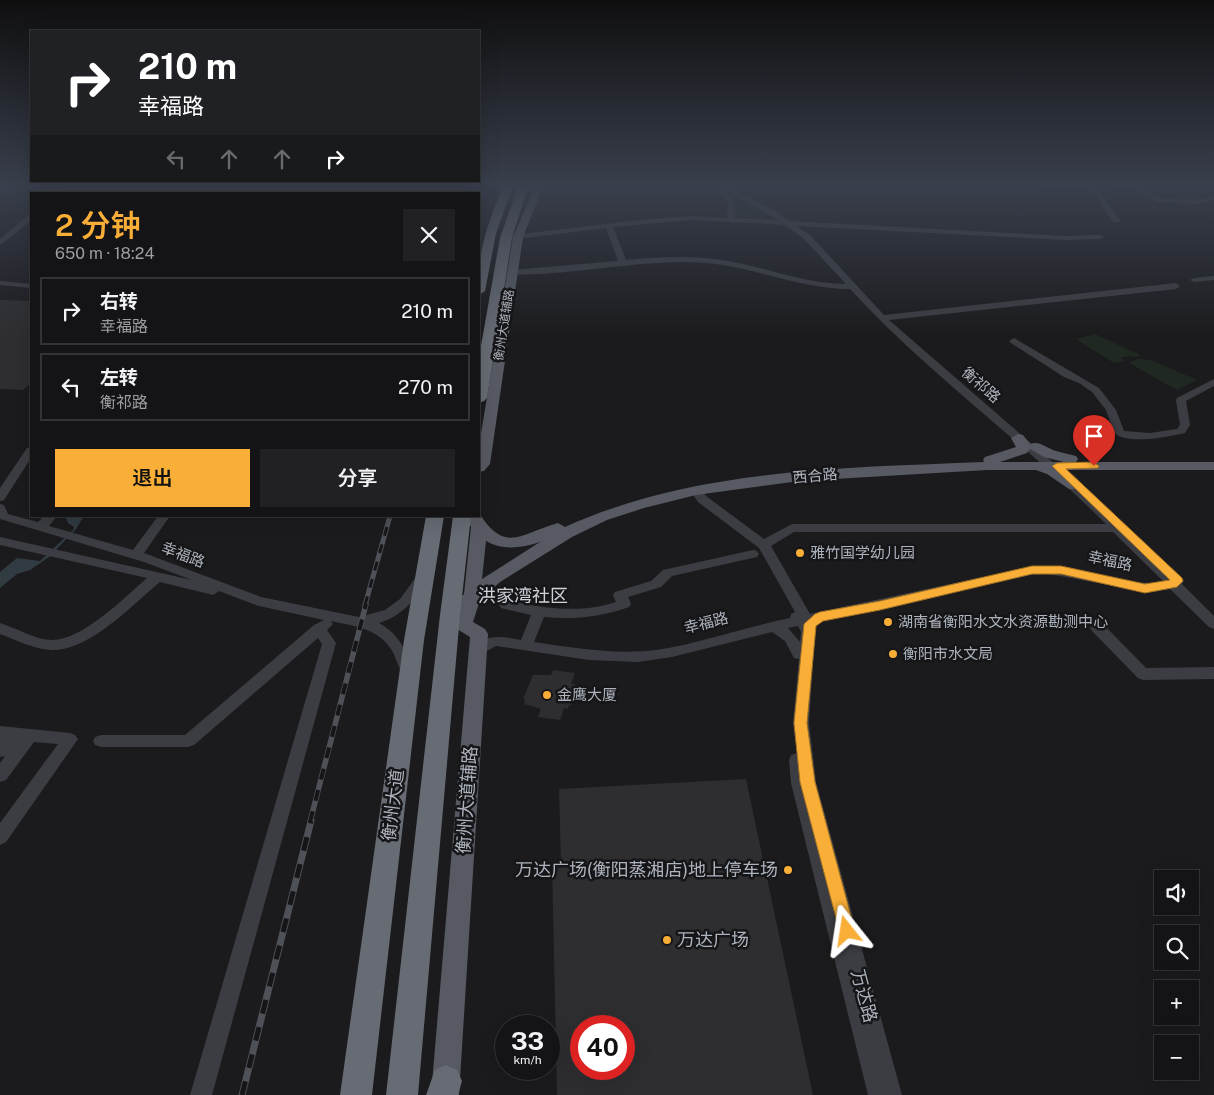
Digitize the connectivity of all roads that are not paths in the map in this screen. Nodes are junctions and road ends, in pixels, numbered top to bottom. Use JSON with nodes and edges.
{"nodes":[{"id":1,"x":490,"y":235,"type":"edge"},
{"id":2,"x":529,"y":235,"type":"edge"},
{"id":3,"x":612,"y":235,"type":"edge"},
{"id":4,"x":805,"y":235,"type":"edge"},
{"id":5,"x":811,"y":235,"type":"edge"},
{"id":6,"x":1009,"y":235,"type":"edge"},
{"id":7,"x":512,"y":237,"type":"junction"},
{"id":8,"x":1100,"y":237,"type":"dead end"},
{"id":9,"x":623,"y":263,"type":"junction"},
{"id":10,"x":512,"y":272,"type":"junction"},
{"id":11,"x":1214,"y":278,"type":"edge"},
{"id":12,"x":1194,"y":280,"type":"dead end"},
{"id":13,"x":0,"y":282,"type":"edge"},
{"id":14,"x":30,"y":285,"type":"edge"},
{"id":15,"x":853,"y":286,"type":"junction"},
{"id":16,"x":1176,"y":286,"type":"dead end"},
{"id":17,"x":480,"y":287,"type":"edge"},
{"id":18,"x":885,"y":317,"type":"junction"},
{"id":19,"x":1014,"y":341,"type":"dead end"},
{"id":20,"x":1214,"y":382,"type":"edge"},
{"id":21,"x":480,"y":393,"type":"edge"},
{"id":22,"x":1018,"y":438,"type":"junction"},
{"id":23,"x":1035,"y":446,"type":"junction"},
{"id":24,"x":30,"y":452,"type":"edge"},
{"id":25,"x":1086,"y":460,"type":"junction"},
{"id":26,"x":984,"y":461,"type":"junction"},
{"id":27,"x":1214,"y":461,"type":"edge"},
{"id":28,"x":1051,"y":463,"type":"junction"},
{"id":29,"x":1113,"y":465,"type":"junction"},
{"id":30,"x":1022,"y":466,"type":"junction"},
{"id":31,"x":1214,"y":466,"type":"edge"},
{"id":32,"x":480,"y":467,"type":"edge"},
{"id":33,"x":1080,"y":489,"type":"junction"},
{"id":34,"x":696,"y":490,"type":"junction"},
{"id":35,"x":0,"y":497,"type":"edge"},
{"id":36,"x":0,"y":508,"type":"edge"},
{"id":37,"x":50,"y":517,"type":"edge"},
{"id":38,"x":163,"y":517,"type":"edge"},
{"id":39,"x":435,"y":517,"type":"edge"},
{"id":40,"x":471,"y":520,"type":"edge"},
{"id":41,"x":41,"y":527,"type":"junction"},
{"id":42,"x":1117,"y":528,"type":"junction"},
{"id":43,"x":0,"y":541,"type":"edge"},
{"id":44,"x":764,"y":545,"type":"junction"},
{"id":45,"x":753,"y":554,"type":"dead end"},
{"id":46,"x":136,"y":555,"type":"junction"},
{"id":47,"x":425,"y":574,"type":"junction"},
{"id":48,"x":157,"y":576,"type":"junction"},
{"id":49,"x":1173,"y":582,"type":"junction"},
{"id":50,"x":472,"y":596,"type":"junction"},
{"id":51,"x":259,"y":600,"type":"junction"},
{"id":52,"x":506,"y":606,"type":"dead end"},
{"id":53,"x":539,"y":612,"type":"junction"},
{"id":54,"x":335,"y":616,"type":"junction"},
{"id":55,"x":1214,"y":616,"type":"edge"},
{"id":56,"x":361,"y":621,"type":"junction"},
{"id":57,"x":801,"y":621,"type":"junction"},
{"id":58,"x":1214,"y":624,"type":"edge"},
{"id":59,"x":774,"y":627,"type":"junction"},
{"id":60,"x":1097,"y":627,"type":"dead end"},
{"id":61,"x":0,"y":628,"type":"edge"},
{"id":62,"x":319,"y":630,"type":"junction"},
{"id":63,"x":467,"y":631,"type":"junction"},
{"id":64,"x":528,"y":641,"type":"junction"},
{"id":65,"x":799,"y":654,"type":"junction"},
{"id":66,"x":624,"y":655,"type":"junction"},
{"id":67,"x":1214,"y":673,"type":"edge"},
{"id":68,"x":409,"y":675,"type":"junction"},
{"id":69,"x":7,"y":733,"type":"edge"},
{"id":70,"x":30,"y":735,"type":"junction"},
{"id":71,"x":101,"y":741,"type":"dead end"},
{"id":72,"x":0,"y":751,"type":"edge"},
{"id":73,"x":0,"y":775,"type":"edge"},
{"id":74,"x":0,"y":836,"type":"edge"},
{"id":75,"x":445,"y":1090,"type":"edge"},
{"id":76,"x":201,"y":1095,"type":"edge"},
{"id":77,"x":356,"y":1095,"type":"edge"},
{"id":78,"x":402,"y":1095,"type":"edge"},
{"id":79,"x":879,"y":1095,"type":"edge"},
{"id":80,"x":891,"y":1095,"type":"edge"}],
"edges":[{"from":1,"to":17,"type":"highway"},
{"from":2,"to":7,"type":"street"},
{"from":3,"to":9,"type":"street"},
{"from":4,"to":15,"type":"street","name":"衡祁路"},
{"from":5,"to":18,"type":"street","name":"衡祁路"},
{"from":6,"to":8,"type":"street"},
{"from":7,"to":10,"type":"main road","name":"衡州大道辅路"},
{"from":7,"to":21,"type":"highway"},
{"from":9,"to":10,"type":"street"},
{"from":9,"to":15,"type":"street"},
{"from":10,"to":32,"type":"main road","name":"衡州大道辅路"},
{"from":11,"to":12,"type":"street"},
{"from":13,"to":14,"type":"street"},
{"from":15,"to":18,"type":"street","name":"衡祁路"},
{"from":16,"to":18,"type":"street"},
{"from":18,"to":22,"type":"street","name":"衡祁路"},
{"from":18,"to":23,"type":"street","name":"衡祁路"},
{"from":19,"to":20,"type":"street"},
{"from":22,"to":26,"type":"main road"},
{"from":22,"to":28,"type":"street","name":"衡祁路"},
{"from":23,"to":25,"type":"main road"},
{"from":23,"to":28,"type":"street","name":"衡祁路"},
{"from":24,"to":35,"type":"street"},
{"from":25,"to":27,"type":"main road","name":"西合路"},
{"from":25,"to":28,"type":"main road","name":"西合路"},
{"from":26,"to":28,"type":"main road","name":"西合路"},
{"from":26,"to":40,"type":"main road","name":"西合路"},
{"from":28,"to":29,"type":"main road","name":"西合路"},
{"from":28,"to":30,"type":"main road","name":"西合路"},
{"from":28,"to":33,"type":"street","name":"衡祁路"},
{"from":29,"to":31,"type":"main road","name":"西合路"},
{"from":29,"to":33,"type":"main road"},
{"from":30,"to":33,"type":"main road"},
{"from":30,"to":34,"type":"main road","name":"西合路"},
{"from":33,"to":42,"type":"street","name":"衡祁路"},
{"from":33,"to":49,"type":"street","name":"衡祁路"},
{"from":34,"to":44,"type":"street"},
{"from":34,"to":50,"type":"main road","name":"西合路"},
{"from":36,"to":41,"type":"street","name":"幸福路"},
{"from":37,"to":41,"type":"street"},
{"from":38,"to":46,"type":"street"},
{"from":39,"to":47,"type":"highway","name":"衡州大道"},
{"from":40,"to":50,"type":"main road","name":"衡州大道辅路"},
{"from":40,"to":63,"type":"highway"},
{"from":41,"to":46,"type":"street","name":"幸福路"},
{"from":42,"to":44,"type":"street"},
{"from":42,"to":49,"type":"street","name":"衡祁路"},
{"from":43,"to":48,"type":"street"},
{"from":44,"to":57,"type":"street"},
{"from":45,"to":53,"type":"street"},
{"from":46,"to":51,"type":"street","name":"幸福路"},
{"from":47,"to":56,"type":"street"},
{"from":47,"to":68,"type":"highway","name":"衡州大道"},
{"from":48,"to":51,"type":"street"},
{"from":48,"to":61,"type":"street"},
{"from":49,"to":55,"type":"street","name":"衡祁路"},
{"from":49,"to":57,"type":"street","name":"幸福路"},
{"from":49,"to":57,"type":"street","name":"幸福路"},
{"from":49,"to":58,"type":"street","name":"衡祁路"},
{"from":50,"to":63,"type":"main road","name":"衡州大道辅路"},
{"from":51,"to":54,"type":"street","name":"幸福路"},
{"from":52,"to":53,"type":"street"},
{"from":53,"to":64,"type":"street"},
{"from":54,"to":56,"type":"street","name":"幸福路"},
{"from":54,"to":62,"type":"street"},
{"from":56,"to":68,"type":"street"},
{"from":57,"to":59,"type":"street","name":"幸福路"},
{"from":57,"to":65,"type":"street","name":"万达路"},
{"from":57,"to":66,"type":"street","name":"幸福路"},
{"from":57,"to":80,"type":"street","name":"万达路"},
{"from":59,"to":65,"type":"street"},
{"from":59,"to":66,"type":"street","name":"幸福路"},
{"from":60,"to":67,"type":"street"},
{"from":62,"to":71,"type":"street"},
{"from":62,"to":76,"type":"street"},
{"from":63,"to":64,"type":"street","name":"幸福路"},
{"from":63,"to":66,"type":"street","name":"幸福路"},
{"from":63,"to":75,"type":"main road","name":"衡州大道辅路"},
{"from":63,"to":78,"type":"highway"},
{"from":64,"to":66,"type":"street","name":"幸福路"},
{"from":65,"to":79,"type":"street","name":"万达路"},
{"from":68,"to":77,"type":"highway","name":"衡州大道"},
{"from":69,"to":70,"type":"street"},
{"from":69,"to":72,"type":"street"},
{"from":70,"to":73,"type":"street"},
{"from":70,"to":74,"type":"street"}]}
